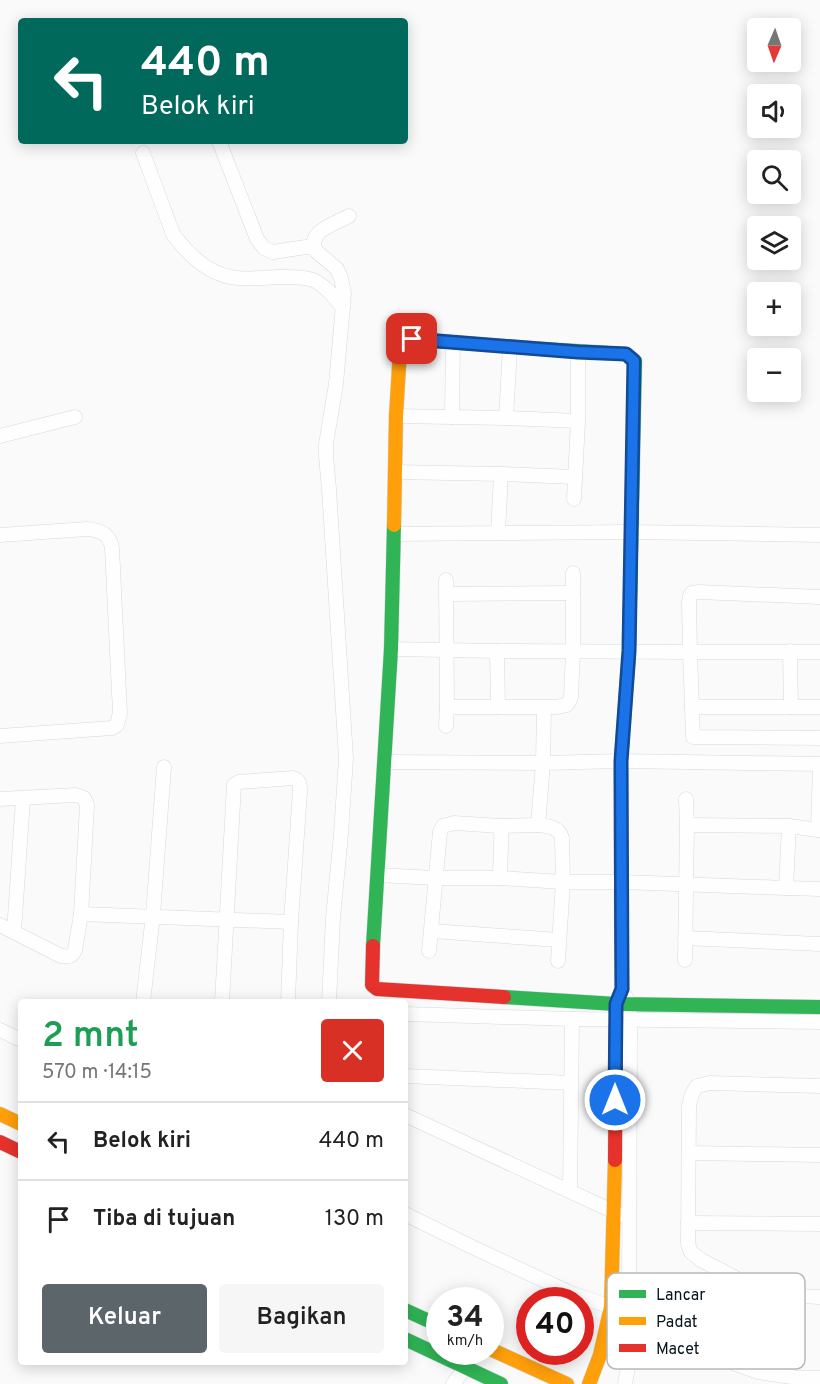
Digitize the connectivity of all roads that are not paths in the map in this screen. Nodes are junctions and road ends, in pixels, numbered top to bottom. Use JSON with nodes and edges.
{"nodes":[{"id":1,"x":220,"y":144,"type":"edge"},
{"id":2,"x":143,"y":153,"type":"dead end"},
{"id":3,"x":349,"y":216,"type":"dead end"},
{"id":4,"x":314,"y":248,"type":"junction"},
{"id":5,"x":343,"y":308,"type":"junction"},
{"id":6,"x":453,"y":342,"type":"junction"},
{"id":7,"x":510,"y":347,"type":"junction"},
{"id":8,"x":578,"y":352,"type":"junction"},
{"id":9,"x":396,"y":416,"type":"junction"},
{"id":10,"x":75,"y":417,"type":"dead end"},
{"id":11,"x":452,"y":417,"type":"junction"},
{"id":12,"x":506,"y":418,"type":"junction"},
{"id":13,"x":578,"y":421,"type":"junction"},
{"id":14,"x":0,"y":436,"type":"edge"},
{"id":15,"x":395,"y":472,"type":"junction"},
{"id":16,"x":501,"y":474,"type":"junction"},
{"id":17,"x":575,"y":477,"type":"junction"},
{"id":18,"x":574,"y":500,"type":"dead end"},
{"id":19,"x":631,"y":532,"type":"junction"},
{"id":20,"x":394,"y":534,"type":"junction"},
{"id":21,"x":498,"y":534,"type":"junction"},
{"id":22,"x":0,"y":535,"type":"edge"},
{"id":23,"x":820,"y":535,"type":"edge"},
{"id":24,"x":573,"y":573,"type":"dead end"},
{"id":25,"x":446,"y":580,"type":"dead end"},
{"id":26,"x":573,"y":593,"type":"junction"},
{"id":27,"x":446,"y":594,"type":"junction"},
{"id":28,"x":820,"y":597,"type":"edge"},
{"id":29,"x":391,"y":649,"type":"junction"},
{"id":30,"x":446,"y":650,"type":"junction"},
{"id":31,"x":497,"y":651,"type":"junction"},
{"id":32,"x":629,"y":651,"type":"junction"},
{"id":33,"x":790,"y":651,"type":"junction"},
{"id":34,"x":573,"y":652,"type":"junction"},
{"id":35,"x":690,"y":652,"type":"junction"},
{"id":36,"x":820,"y":652,"type":"edge"},
{"id":37,"x":791,"y":706,"type":"junction"},
{"id":38,"x":447,"y":707,"type":"junction"},
{"id":39,"x":498,"y":707,"type":"junction"},
{"id":40,"x":544,"y":707,"type":"junction"},
{"id":41,"x":692,"y":707,"type":"junction"},
{"id":42,"x":820,"y":707,"type":"edge"},
{"id":43,"x":446,"y":726,"type":"dead end"},
{"id":44,"x":0,"y":736,"type":"edge"},
{"id":45,"x":820,"y":738,"type":"edge"},
{"id":46,"x":621,"y":761,"type":"junction"},
{"id":47,"x":385,"y":762,"type":"junction"},
{"id":48,"x":543,"y":763,"type":"junction"},
{"id":49,"x":820,"y":764,"type":"edge"},
{"id":50,"x":164,"y":767,"type":"dead end"},
{"id":51,"x":820,"y":768,"type":"edge"},
{"id":52,"x":0,"y":799,"type":"edge"},
{"id":53,"x":23,"y":799,"type":"junction"},
{"id":54,"x":686,"y":799,"type":"dead end"},
{"id":55,"x":538,"y":825,"type":"junction"},
{"id":56,"x":687,"y":825,"type":"junction"},
{"id":57,"x":501,"y":826,"type":"junction"},
{"id":58,"x":789,"y":826,"type":"junction"},
{"id":59,"x":819,"y":830,"type":"edge"},
{"id":60,"x":378,"y":875,"type":"junction"},
{"id":61,"x":435,"y":878,"type":"junction"},
{"id":62,"x":500,"y":878,"type":"junction"},
{"id":63,"x":563,"y":882,"type":"junction"},
{"id":64,"x":622,"y":882,"type":"junction"},
{"id":65,"x":686,"y":885,"type":"junction"},
{"id":66,"x":786,"y":888,"type":"junction"},
{"id":67,"x":820,"y":889,"type":"edge"},
{"id":68,"x":81,"y":914,"type":"junction"},
{"id":69,"x":153,"y":915,"type":"junction"},
{"id":70,"x":226,"y":920,"type":"junction"},
{"id":71,"x":291,"y":922,"type":"junction"},
{"id":72,"x":0,"y":925,"type":"edge"},
{"id":73,"x":432,"y":931,"type":"junction"},
{"id":74,"x":14,"y":932,"type":"junction"},
{"id":75,"x":685,"y":938,"type":"junction"},
{"id":76,"x":559,"y":940,"type":"junction"},
{"id":77,"x":820,"y":944,"type":"edge"},
{"id":78,"x":429,"y":951,"type":"dead end"},
{"id":79,"x":685,"y":960,"type":"dead end"},
{"id":80,"x":558,"y":961,"type":"dead end"},
{"id":81,"x":143,"y":999,"type":"edge"},
{"id":82,"x":222,"y":999,"type":"edge"},
{"id":83,"x":288,"y":999,"type":"edge"},
{"id":84,"x":329,"y":999,"type":"edge"},
{"id":85,"x":623,"y":1004,"type":"junction"},
{"id":86,"x":820,"y":1007,"type":"edge"},
{"id":87,"x":408,"y":1014,"type":"edge"},
{"id":88,"x":572,"y":1019,"type":"junction"},
{"id":89,"x":623,"y":1019,"type":"junction"},
{"id":90,"x":820,"y":1023,"type":"edge"},
{"id":91,"x":0,"y":1030,"type":"edge"},
{"id":92,"x":18,"y":1039,"type":"edge"},
{"id":93,"x":408,"y":1076,"type":"edge"},
{"id":94,"x":571,"y":1083,"type":"junction"},
{"id":95,"x":820,"y":1086,"type":"edge"},
{"id":96,"x":0,"y":1114,"type":"edge"},
{"id":97,"x":408,"y":1115,"type":"edge"},
{"id":98,"x":18,"y":1123,"type":"edge"},
{"id":99,"x":0,"y":1142,"type":"edge"},
{"id":100,"x":18,"y":1151,"type":"edge"},
{"id":101,"x":689,"y":1153,"type":"junction"},
{"id":102,"x":820,"y":1155,"type":"edge"},
{"id":103,"x":570,"y":1191,"type":"junction"},
{"id":104,"x":614,"y":1211,"type":"junction"},
{"id":105,"x":408,"y":1216,"type":"edge"},
{"id":106,"x":629,"y":1220,"type":"junction"},
{"id":107,"x":688,"y":1222,"type":"junction"},
{"id":108,"x":820,"y":1224,"type":"edge"},
{"id":109,"x":612,"y":1273,"type":"edge"},
{"id":110,"x":629,"y":1273,"type":"edge"},
{"id":111,"x":726,"y":1273,"type":"edge"},
{"id":112,"x":805,"y":1296,"type":"edge"},
{"id":113,"x":820,"y":1296,"type":"edge"},
{"id":114,"x":607,"y":1306,"type":"edge"},
{"id":115,"x":408,"y":1311,"type":"edge"},
{"id":116,"x":426,"y":1320,"type":"edge"},
{"id":117,"x":607,"y":1324,"type":"edge"},
{"id":118,"x":408,"y":1340,"type":"edge"},
{"id":119,"x":504,"y":1355,"type":"edge"},
{"id":120,"x":466,"y":1367,"type":"junction"},
{"id":121,"x":629,"y":1369,"type":"edge"},
{"id":122,"x":750,"y":1369,"type":"edge"},
{"id":123,"x":820,"y":1378,"type":"edge"},
{"id":124,"x":453,"y":1384,"type":"edge"},
{"id":125,"x":501,"y":1384,"type":"edge"},
{"id":126,"x":567,"y":1384,"type":"edge"},
{"id":127,"x":589,"y":1384,"type":"edge"},
{"id":128,"x":625,"y":1384,"type":"edge"}],
"edges":[{"from":1,"to":4,"type":"street"},
{"from":2,"to":5,"type":"street"},
{"from":3,"to":4,"type":"street"},
{"from":4,"to":5,"type":"street"},
{"from":5,"to":84,"type":"street"},
{"from":6,"to":7,"type":"main road"},
{"from":6,"to":9,"type":"main road"},
{"from":6,"to":11,"type":"street"},
{"from":7,"to":8,"type":"main road"},
{"from":7,"to":12,"type":"street"},
{"from":8,"to":13,"type":"street"},
{"from":8,"to":19,"type":"main road"},
{"from":9,"to":11,"type":"street"},
{"from":9,"to":15,"type":"main road"},
{"from":10,"to":14,"type":"street"},
{"from":11,"to":12,"type":"street"},
{"from":12,"to":13,"type":"street"},
{"from":13,"to":17,"type":"street"},
{"from":15,"to":16,"type":"street"},
{"from":15,"to":20,"type":"main road"},
{"from":16,"to":17,"type":"street"},
{"from":16,"to":21,"type":"street"},
{"from":17,"to":18,"type":"street"},
{"from":19,"to":21,"type":"street"},
{"from":19,"to":23,"type":"street"},
{"from":19,"to":32,"type":"main road"},
{"from":20,"to":21,"type":"street"},
{"from":20,"to":29,"type":"main road"},
{"from":22,"to":44,"type":"street"},
{"from":24,"to":26,"type":"street"},
{"from":25,"to":27,"type":"street"},
{"from":26,"to":27,"type":"street"},
{"from":26,"to":34,"type":"street"},
{"from":27,"to":30,"type":"street"},
{"from":28,"to":35,"type":"street"},
{"from":29,"to":30,"type":"street"},
{"from":29,"to":47,"type":"main road"},
{"from":30,"to":31,"type":"street"},
{"from":30,"to":38,"type":"street"},
{"from":31,"to":34,"type":"street"},
{"from":31,"to":39,"type":"street"},
{"from":32,"to":34,"type":"street"},
{"from":32,"to":35,"type":"street"},
{"from":32,"to":46,"type":"main road"},
{"from":33,"to":35,"type":"street"},
{"from":33,"to":36,"type":"street"},
{"from":33,"to":37,"type":"street"},
{"from":34,"to":40,"type":"street"},
{"from":35,"to":41,"type":"street"},
{"from":37,"to":41,"type":"street"},
{"from":37,"to":42,"type":"street"},
{"from":38,"to":39,"type":"street"},
{"from":38,"to":43,"type":"street"},
{"from":39,"to":40,"type":"street"},
{"from":40,"to":48,"type":"street"},
{"from":41,"to":45,"type":"street"},
{"from":46,"to":48,"type":"street"},
{"from":46,"to":49,"type":"street"},
{"from":46,"to":64,"type":"main road"},
{"from":47,"to":48,"type":"street"},
{"from":47,"to":60,"type":"main road"},
{"from":48,"to":55,"type":"street"},
{"from":50,"to":69,"type":"street"},
{"from":51,"to":59,"type":"street"},
{"from":52,"to":53,"type":"street"},
{"from":53,"to":68,"type":"street"},
{"from":53,"to":74,"type":"street"},
{"from":54,"to":56,"type":"street"},
{"from":55,"to":57,"type":"street"},
{"from":55,"to":63,"type":"street"},
{"from":56,"to":58,"type":"street"},
{"from":56,"to":65,"type":"street"},
{"from":57,"to":61,"type":"street"},
{"from":57,"to":62,"type":"street"},
{"from":58,"to":59,"type":"street"},
{"from":58,"to":66,"type":"street"},
{"from":60,"to":61,"type":"street"},
{"from":60,"to":85,"type":"main road"},
{"from":61,"to":62,"type":"street"},
{"from":61,"to":73,"type":"street"},
{"from":62,"to":63,"type":"street"},
{"from":63,"to":64,"type":"street"},
{"from":63,"to":76,"type":"street"},
{"from":64,"to":65,"type":"street"},
{"from":64,"to":85,"type":"main road"},
{"from":65,"to":66,"type":"street"},
{"from":65,"to":75,"type":"street"},
{"from":66,"to":67,"type":"street"},
{"from":68,"to":69,"type":"street"},
{"from":68,"to":74,"type":"street"},
{"from":69,"to":70,"type":"street"},
{"from":69,"to":81,"type":"street"},
{"from":70,"to":71,"type":"street"},
{"from":70,"to":71,"type":"street"},
{"from":70,"to":82,"type":"street"},
{"from":71,"to":83,"type":"street"},
{"from":72,"to":74,"type":"street"},
{"from":73,"to":76,"type":"street"},
{"from":73,"to":78,"type":"street"},
{"from":75,"to":77,"type":"street"},
{"from":75,"to":79,"type":"street"},
{"from":76,"to":80,"type":"street"},
{"from":85,"to":86,"type":"main road"},
{"from":85,"to":89,"type":"main road"},
{"from":87,"to":88,"type":"street"},
{"from":88,"to":89,"type":"street"},
{"from":88,"to":94,"type":"street"},
{"from":89,"to":90,"type":"street"},
{"from":89,"to":104,"type":"main road"},
{"from":89,"to":106,"type":"street"},
{"from":91,"to":92,"type":"street"},
{"from":93,"to":94,"type":"street"},
{"from":94,"to":103,"type":"street"},
{"from":95,"to":101,"type":"street"},
{"from":96,"to":98,"type":"main road"},
{"from":97,"to":103,"type":"street"},
{"from":99,"to":100,"type":"main road"},
{"from":101,"to":102,"type":"street"},
{"from":101,"to":107,"type":"street"},
{"from":103,"to":104,"type":"street"},
{"from":104,"to":106,"type":"street"},
{"from":104,"to":109,"type":"main road"},
{"from":105,"to":114,"type":"street"},
{"from":106,"to":110,"type":"street"},
{"from":107,"to":108,"type":"street"},
{"from":107,"to":111,"type":"street"},
{"from":112,"to":113,"type":"street"},
{"from":115,"to":116,"type":"main road"},
{"from":117,"to":127,"type":"main road"},
{"from":118,"to":120,"type":"main road"},
{"from":119,"to":126,"type":"main road"},
{"from":120,"to":124,"type":"street"},
{"from":120,"to":125,"type":"main road"},
{"from":121,"to":128,"type":"street"},
{"from":122,"to":123,"type":"street"}]}
